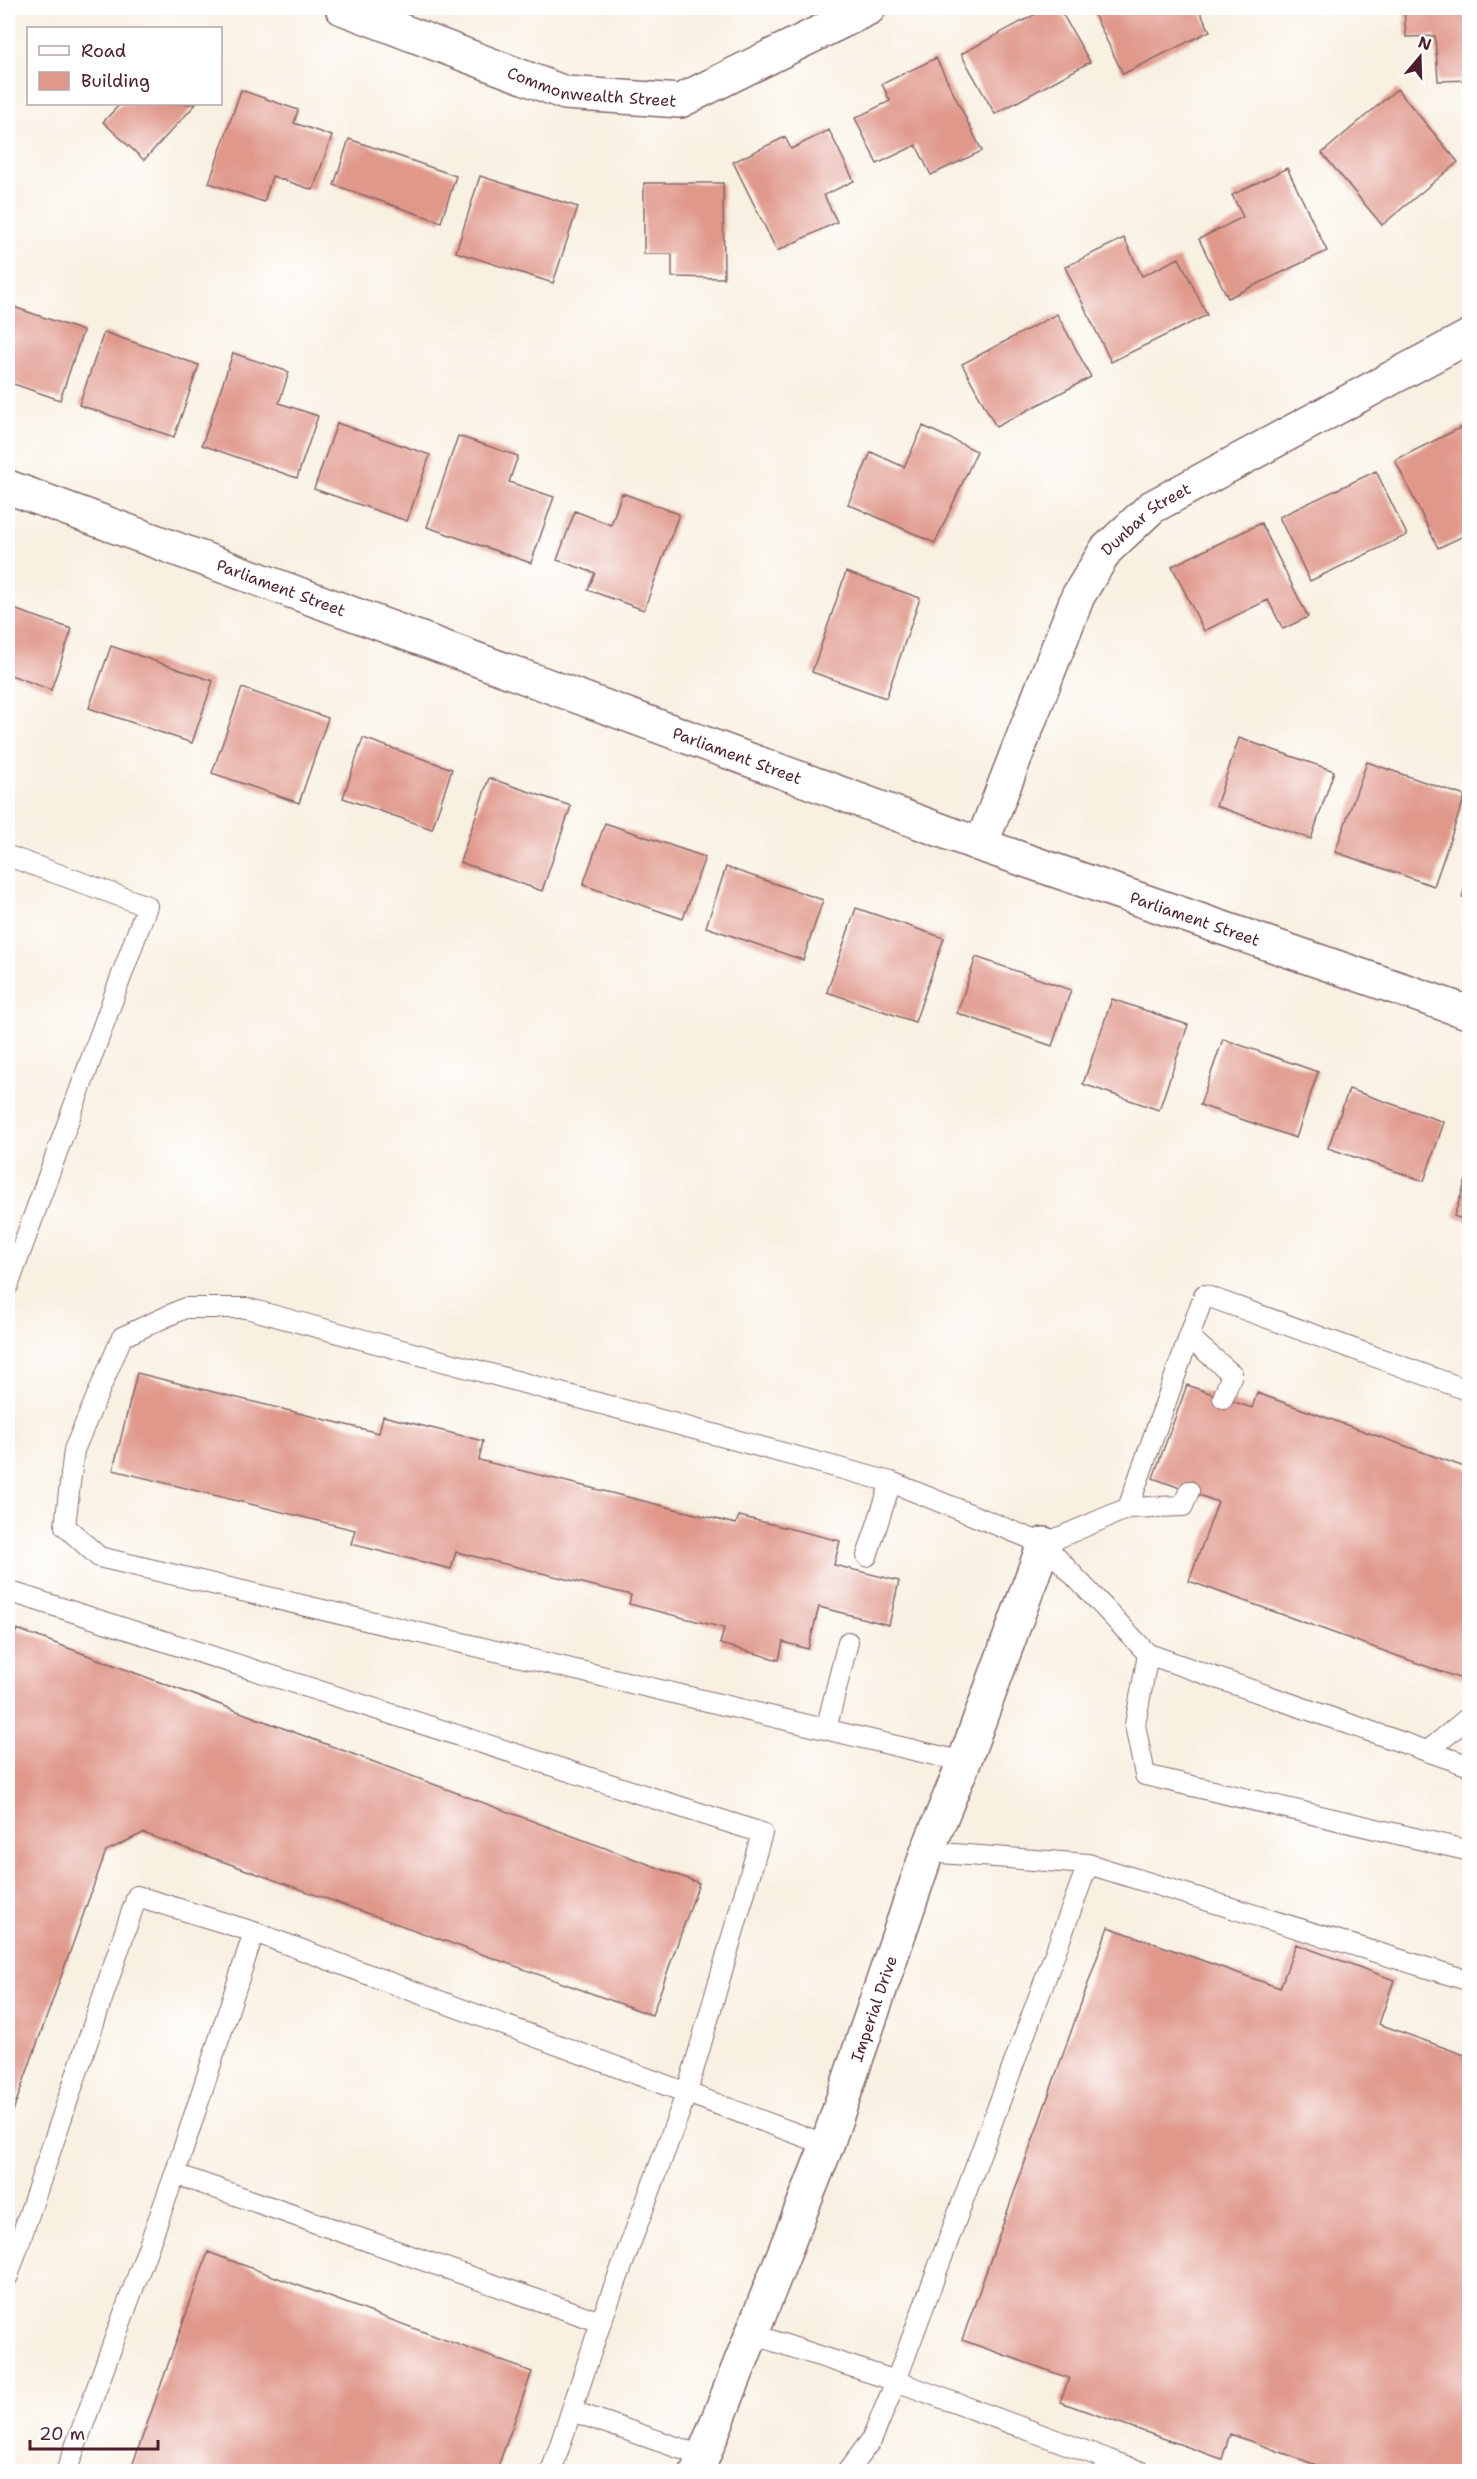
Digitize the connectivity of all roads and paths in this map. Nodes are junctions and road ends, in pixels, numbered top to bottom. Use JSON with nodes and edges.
{"nodes":[{"id":1,"x":342,"y":8,"type":"edge"},
{"id":2,"x":869,"y":8,"type":"edge"},
{"id":3,"x":1470,"y":336,"type":"edge"},
{"id":4,"x":8,"y":487,"type":"edge"},
{"id":5,"x":981,"y":844,"type":"junction"},
{"id":6,"x":8,"y":856,"type":"edge"},
{"id":7,"x":1470,"y":1013,"type":"edge"},
{"id":8,"x":8,"y":1286,"type":"edge"},
{"id":9,"x":1189,"y":1337,"type":"junction"},
{"id":10,"x":1470,"y":1391,"type":"edge"},
{"id":11,"x":1223,"y":1398,"type":"dead end"},
{"id":12,"x":891,"y":1482,"type":"junction"},
{"id":13,"x":1189,"y":1491,"type":"dead end"},
{"id":14,"x":1128,"y":1508,"type":"junction"},
{"id":15,"x":1044,"y":1544,"type":"junction"},
{"id":16,"x":867,"y":1556,"type":"dead end"},
{"id":17,"x":8,"y":1591,"type":"edge"},
{"id":18,"x":848,"y":1642,"type":"dead end"},
{"id":19,"x":1148,"y":1654,"type":"junction"},
{"id":20,"x":1470,"y":1716,"type":"edge"},
{"id":21,"x":826,"y":1729,"type":"junction"},
{"id":22,"x":1428,"y":1752,"type":"junction"},
{"id":23,"x":964,"y":1762,"type":"junction"},
{"id":24,"x":1470,"y":1766,"type":"edge"},
{"id":25,"x":1470,"y":1851,"type":"edge"},
{"id":26,"x":927,"y":1852,"type":"junction"},
{"id":27,"x":1088,"y":1863,"type":"junction"},
{"id":28,"x":254,"y":1932,"type":"junction"},
{"id":29,"x":1470,"y":1981,"type":"edge"},
{"id":30,"x":687,"y":2092,"type":"junction"},
{"id":31,"x":827,"y":2145,"type":"junction"},
{"id":32,"x":175,"y":2174,"type":"junction"},
{"id":33,"x":8,"y":2276,"type":"edge"},
{"id":34,"x":601,"y":2322,"type":"junction"},
{"id":35,"x":752,"y":2334,"type":"junction"},
{"id":36,"x":896,"y":2381,"type":"junction"},
{"id":37,"x":572,"y":2410,"type":"junction"},
{"id":38,"x":699,"y":2464,"type":"edge"},
{"id":39,"x":1105,"y":2465,"type":"edge"},
{"id":40,"x":66,"y":2472,"type":"edge"},
{"id":41,"x":551,"y":2472,"type":"edge"},
{"id":42,"x":847,"y":2472,"type":"edge"},
{"id":43,"x":1142,"y":2472,"type":"edge"}],
"edges":[{"from":1,"to":2,"type":"street","name":"Commonwealth Street"},
{"from":3,"to":5,"type":"street","name":"Dunbar Street"},
{"from":4,"to":5,"type":"street","name":"Parliament Street"},
{"from":5,"to":7,"type":"street","name":"Parliament Street"},
{"from":6,"to":8,"type":"lane"},
{"from":9,"to":10,"type":"lane"},
{"from":9,"to":11,"type":"lane"},
{"from":9,"to":14,"type":"lane"},
{"from":12,"to":15,"type":"lane"},
{"from":12,"to":16,"type":"lane"},
{"from":12,"to":21,"type":"lane"},
{"from":13,"to":14,"type":"lane"},
{"from":14,"to":15,"type":"lane"},
{"from":15,"to":19,"type":"lane"},
{"from":15,"to":23,"type":"street","name":"Imperial Drive"},
{"from":17,"to":30,"type":"lane"},
{"from":18,"to":21,"type":"lane"},
{"from":19,"to":22,"type":"lane"},
{"from":19,"to":25,"type":"lane"},
{"from":20,"to":22,"type":"lane"},
{"from":21,"to":23,"type":"lane"},
{"from":22,"to":24,"type":"lane"},
{"from":23,"to":26,"type":"street","name":"Imperial Drive"},
{"from":26,"to":27,"type":"lane"},
{"from":26,"to":31,"type":"street","name":"Imperial Drive"},
{"from":27,"to":29,"type":"lane"},
{"from":27,"to":36,"type":"lane"},
{"from":28,"to":30,"type":"lane"},
{"from":28,"to":32,"type":"lane"},
{"from":28,"to":33,"type":"lane"},
{"from":30,"to":31,"type":"lane"},
{"from":30,"to":34,"type":"lane"},
{"from":31,"to":35,"type":"street","name":"Imperial Drive"},
{"from":32,"to":34,"type":"lane"},
{"from":32,"to":40,"type":"lane"},
{"from":34,"to":37,"type":"lane"},
{"from":35,"to":36,"type":"lane"},
{"from":35,"to":38,"type":"street","name":"Imperial Drive"},
{"from":36,"to":39,"type":"lane"},
{"from":36,"to":42,"type":"lane"},
{"from":37,"to":38,"type":"lane"},
{"from":37,"to":41,"type":"lane"},
{"from":39,"to":43,"type":"lane"}]}
